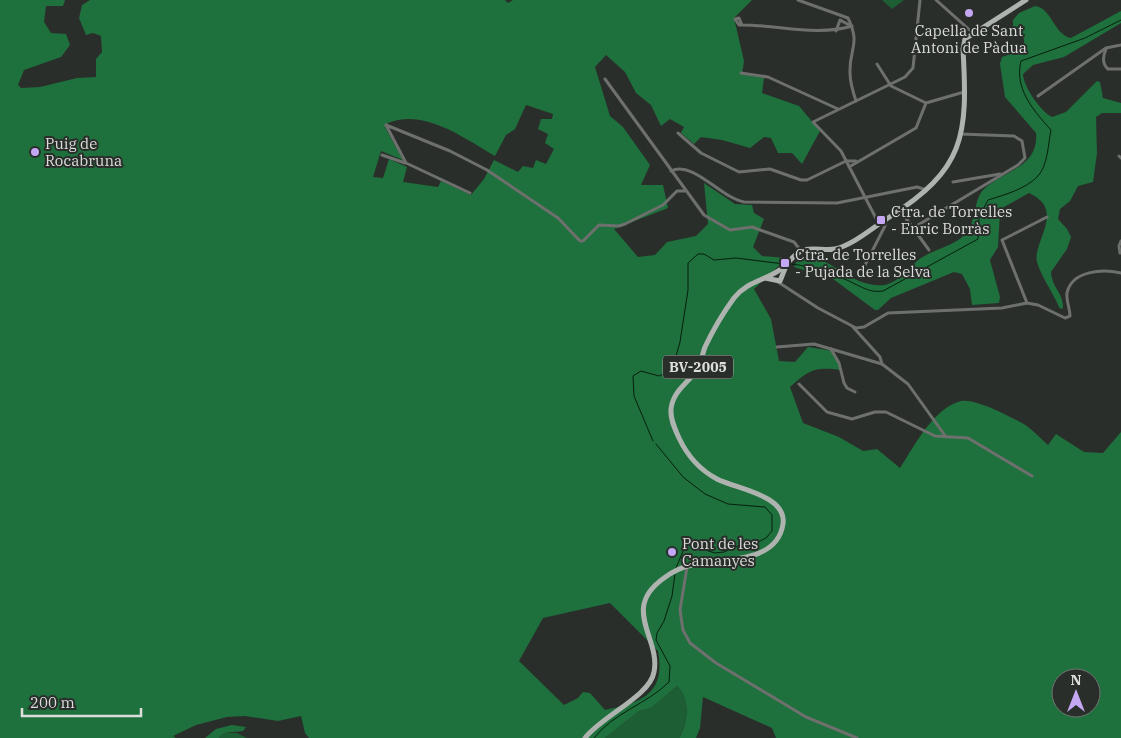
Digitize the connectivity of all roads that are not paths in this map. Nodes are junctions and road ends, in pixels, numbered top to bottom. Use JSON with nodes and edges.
{"nodes":[{"id":1,"x":798,"y":0,"type":"edge"},
{"id":2,"x":920,"y":0,"type":"edge"},
{"id":3,"x":936,"y":0,"type":"edge"},
{"id":4,"x":1026,"y":0,"type":"edge"},
{"id":5,"x":742,"y":25,"type":"dead end"},
{"id":6,"x":852,"y":26,"type":"junction"},
{"id":7,"x":836,"y":31,"type":"junction"},
{"id":8,"x":973,"y":33,"type":"junction"},
{"id":9,"x":1121,"y":45,"type":"edge"},
{"id":10,"x":1106,"y":48,"type":"junction"},
{"id":11,"x":877,"y":64,"type":"dead end"},
{"id":12,"x":1121,"y":69,"type":"edge"},
{"id":13,"x":741,"y":73,"type":"dead end"},
{"id":14,"x":604,"y":79,"type":"dead end"},
{"id":15,"x":891,"y":86,"type":"junction"},
{"id":16,"x":964,"y":92,"type":"junction"},
{"id":17,"x":1038,"y":96,"type":"dead end"},
{"id":18,"x":856,"y":101,"type":"junction"},
{"id":19,"x":926,"y":103,"type":"junction"},
{"id":20,"x":838,"y":109,"type":"junction"},
{"id":21,"x":678,"y":133,"type":"dead end"},
{"id":22,"x":960,"y":134,"type":"junction"},
{"id":23,"x":382,"y":155,"type":"dead end"},
{"id":24,"x":846,"y":161,"type":"junction"},
{"id":25,"x":856,"y":161,"type":"junction"},
{"id":26,"x":406,"y":163,"type":"junction"},
{"id":27,"x":849,"y":167,"type":"junction"},
{"id":28,"x":671,"y":172,"type":"junction"},
{"id":29,"x":1003,"y":173,"type":"junction"},
{"id":30,"x":953,"y":182,"type":"dead end"},
{"id":31,"x":685,"y":191,"type":"junction"},
{"id":32,"x":927,"y":191,"type":"junction"},
{"id":33,"x":470,"y":193,"type":"dead end"},
{"id":34,"x":865,"y":198,"type":"junction"},
{"id":35,"x":900,"y":210,"type":"junction"},
{"id":36,"x":1047,"y":217,"type":"dead end"},
{"id":37,"x":886,"y":220,"type":"junction"},
{"id":38,"x":879,"y":224,"type":"junction"},
{"id":39,"x":913,"y":228,"type":"junction"},
{"id":40,"x":1121,"y":241,"type":"edge"},
{"id":41,"x":928,"y":250,"type":"dead end"},
{"id":42,"x":801,"y":251,"type":"junction"},
{"id":43,"x":1120,"y":253,"type":"edge"},
{"id":44,"x":786,"y":264,"type":"junction"},
{"id":45,"x":864,"y":267,"type":"dead end"},
{"id":46,"x":1121,"y":273,"type":"edge"},
{"id":47,"x":775,"y":277,"type":"junction"},
{"id":48,"x":1027,"y":303,"type":"junction"},
{"id":49,"x":852,"y":326,"type":"junction"},
{"id":50,"x":777,"y":347,"type":"dead end"},
{"id":51,"x":830,"y":348,"type":"junction"},
{"id":52,"x":882,"y":364,"type":"junction"},
{"id":53,"x":799,"y":384,"type":"dead end"},
{"id":54,"x":855,"y":392,"type":"dead end"},
{"id":55,"x":946,"y":438,"type":"junction"},
{"id":56,"x":1032,"y":476,"type":"dead end"},
{"id":57,"x":687,"y":566,"type":"junction"},
{"id":58,"x":585,"y":738,"type":"edge"},
{"id":59,"x":858,"y":738,"type":"edge"}],
"edges":[{"from":1,"to":6,"type":"street"},
{"from":2,"to":15,"type":"street"},
{"from":3,"to":8,"type":"street"},
{"from":4,"to":8,"type":"main road"},
{"from":5,"to":7,"type":"street"},
{"from":6,"to":7,"type":"street"},
{"from":6,"to":7,"type":"street"},
{"from":6,"to":18,"type":"street"},
{"from":8,"to":16,"type":"main road"},
{"from":9,"to":10,"type":"street"},
{"from":10,"to":12,"type":"street"},
{"from":10,"to":17,"type":"street"},
{"from":11,"to":15,"type":"street"},
{"from":13,"to":20,"type":"street"},
{"from":14,"to":28,"type":"street"},
{"from":15,"to":18,"type":"street"},
{"from":15,"to":19,"type":"street"},
{"from":16,"to":19,"type":"street"},
{"from":16,"to":22,"type":"main road"},
{"from":18,"to":20,"type":"street"},
{"from":19,"to":25,"type":"street"},
{"from":20,"to":24,"type":"street"},
{"from":21,"to":24,"type":"street"},
{"from":22,"to":29,"type":"street"},
{"from":22,"to":32,"type":"main road"},
{"from":23,"to":26,"type":"street"},
{"from":24,"to":25,"type":"street"},
{"from":24,"to":27,"type":"street"},
{"from":25,"to":27,"type":"street"},
{"from":26,"to":31,"type":"street"},
{"from":26,"to":33,"type":"street"},
{"from":27,"to":34,"type":"street"},
{"from":28,"to":31,"type":"street"},
{"from":28,"to":34,"type":"street"},
{"from":29,"to":30,"type":"street"},
{"from":29,"to":39,"type":"street"},
{"from":31,"to":42,"type":"street"},
{"from":32,"to":34,"type":"street"},
{"from":32,"to":35,"type":"main road"},
{"from":34,"to":38,"type":"street"},
{"from":35,"to":37,"type":"main road"},
{"from":35,"to":39,"type":"street"},
{"from":36,"to":48,"type":"street"},
{"from":37,"to":38,"type":"main road"},
{"from":37,"to":45,"type":"street"},
{"from":38,"to":42,"type":"main road"},
{"from":39,"to":41,"type":"street"},
{"from":40,"to":43,"type":"street"},
{"from":42,"to":44,"type":"main road","number":"BV-2005"},
{"from":44,"to":47,"type":"main road","number":"BV-2005"},
{"from":44,"to":47,"type":"main road"},
{"from":46,"to":48,"type":"street"},
{"from":47,"to":49,"type":"street"},
{"from":47,"to":57,"type":"main road","number":"BV-2005"},
{"from":48,"to":49,"type":"street"},
{"from":49,"to":52,"type":"street"},
{"from":50,"to":51,"type":"street"},
{"from":51,"to":52,"type":"street"},
{"from":51,"to":54,"type":"street"},
{"from":52,"to":55,"type":"street"},
{"from":53,"to":55,"type":"street"},
{"from":55,"to":56,"type":"street"},
{"from":57,"to":58,"type":"main road","number":"BV-2005"},
{"from":57,"to":59,"type":"street"}]}
